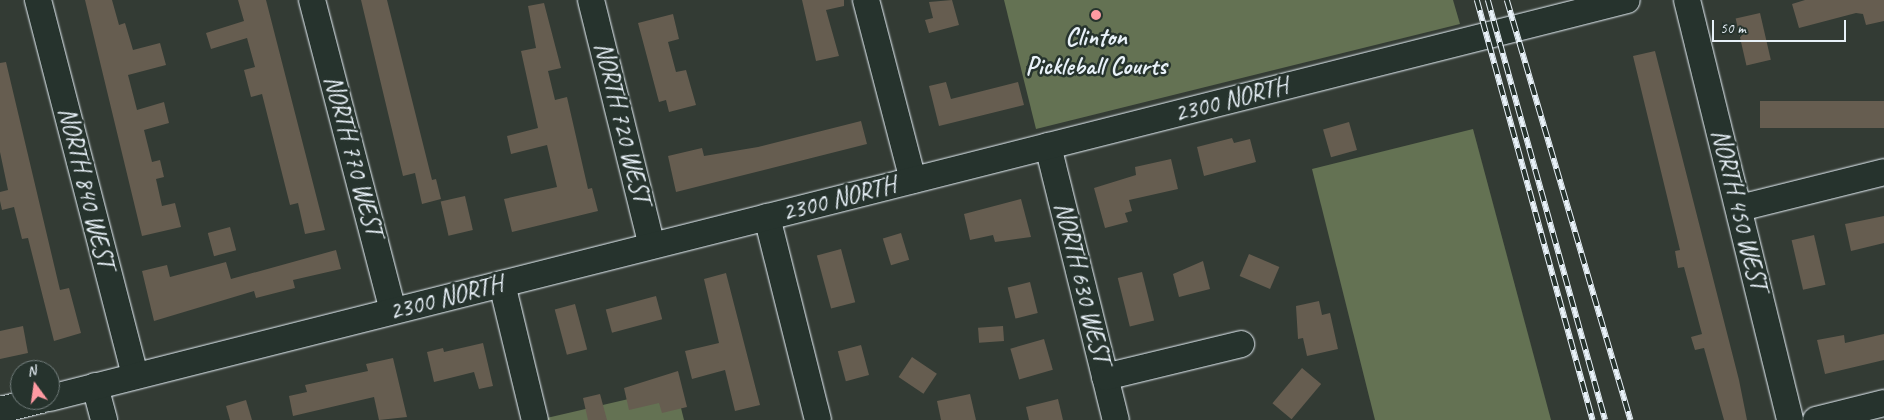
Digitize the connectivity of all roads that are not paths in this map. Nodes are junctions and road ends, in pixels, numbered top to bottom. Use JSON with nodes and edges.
{"nodes":[{"id":1,"x":38,"y":0,"type":"edge"},
{"id":2,"x":312,"y":0,"type":"edge"},
{"id":3,"x":591,"y":0,"type":"edge"},
{"id":4,"x":866,"y":0,"type":"edge"},
{"id":5,"x":1628,"y":0,"type":"edge"},
{"id":6,"x":1687,"y":0,"type":"edge"},
{"id":7,"x":1048,"y":146,"type":"junction"},
{"id":8,"x":1884,"y":172,"type":"edge"},
{"id":9,"x":913,"y":180,"type":"junction"},
{"id":10,"x":1740,"y":208,"type":"junction"},
{"id":11,"x":767,"y":217,"type":"junction"},
{"id":12,"x":652,"y":246,"type":"junction"},
{"id":13,"x":502,"y":284,"type":"junction"},
{"id":14,"x":393,"y":311,"type":"junction"},
{"id":15,"x":1241,"y":344,"type":"dead end"},
{"id":16,"x":135,"y":376,"type":"junction"},
{"id":17,"x":1105,"y":377,"type":"junction"},
{"id":18,"x":95,"y":386,"type":"junction"},
{"id":19,"x":60,"y":395,"type":"edge"},
{"id":20,"x":1884,"y":404,"type":"edge"},
{"id":21,"x":104,"y":420,"type":"edge"},
{"id":22,"x":535,"y":420,"type":"edge"},
{"id":23,"x":818,"y":420,"type":"edge"},
{"id":24,"x":1116,"y":420,"type":"edge"},
{"id":25,"x":1790,"y":420,"type":"edge"},
{"id":26,"x":1816,"y":420,"type":"edge"}],
"edges":[{"from":1,"to":16,"type":"street","name":"NORTH 840 WEST"},
{"from":2,"to":14,"type":"street","name":"NORTH 770 WEST"},
{"from":3,"to":12,"type":"street","name":"NORTH 720 WEST"},
{"from":4,"to":9,"type":"street"},
{"from":5,"to":7,"type":"street","name":"2300 NORTH"},
{"from":6,"to":10,"type":"street","name":"NORTH 450 WEST"},
{"from":7,"to":9,"type":"street","name":"2300 NORTH"},
{"from":7,"to":17,"type":"street","name":"NORTH 630 WEST"},
{"from":8,"to":10,"type":"street"},
{"from":9,"to":11,"type":"street","name":"2300 NORTH"},
{"from":10,"to":25,"type":"street","name":"NORTH 450 WEST"},
{"from":11,"to":12,"type":"street","name":"2300 NORTH"},
{"from":11,"to":23,"type":"street"},
{"from":12,"to":13,"type":"street","name":"2300 NORTH"},
{"from":13,"to":14,"type":"street","name":"2300 NORTH"},
{"from":13,"to":22,"type":"street"},
{"from":14,"to":16,"type":"street","name":"2300 NORTH"},
{"from":15,"to":17,"type":"street"},
{"from":16,"to":18,"type":"street","name":"2300 NORTH"},
{"from":17,"to":24,"type":"street","name":"NORTH 630 WEST"},
{"from":18,"to":19,"type":"street","name":"2300 NORTH"},
{"from":18,"to":21,"type":"street"},
{"from":20,"to":26,"type":"street"}]}
